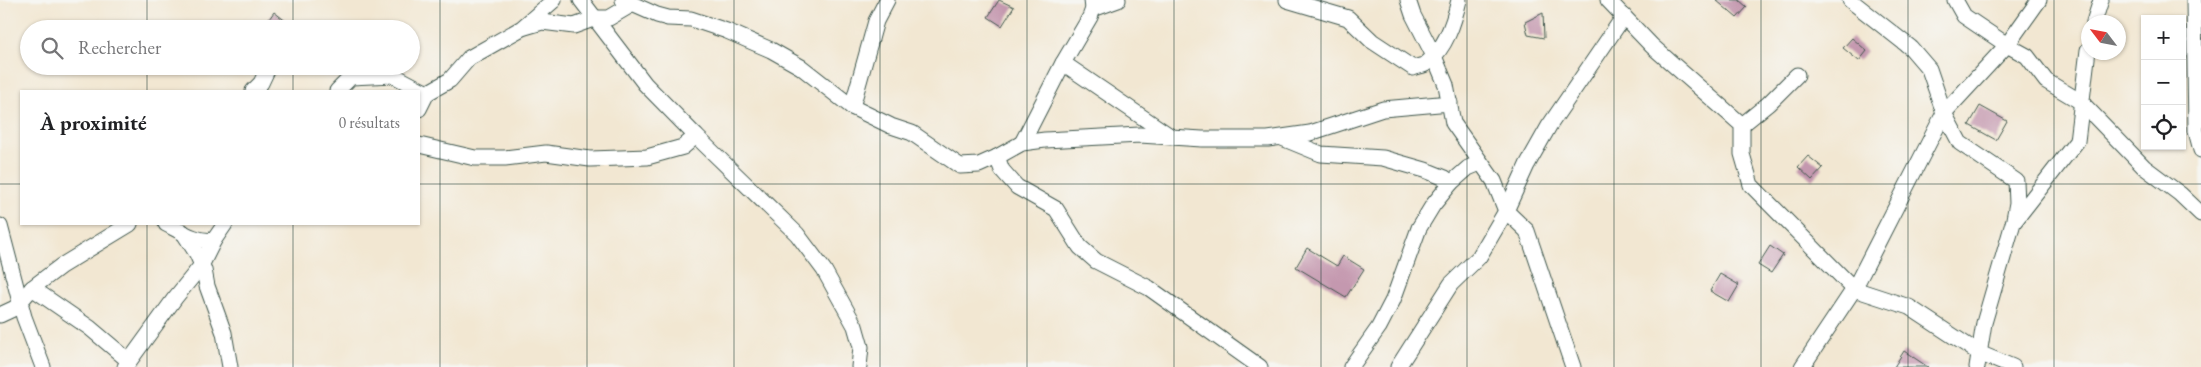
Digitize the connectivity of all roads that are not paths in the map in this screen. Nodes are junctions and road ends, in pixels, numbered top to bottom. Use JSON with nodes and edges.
{"nodes":[{"id":1,"x":554,"y":0,"type":"edge"},
{"id":2,"x":581,"y":0,"type":"edge"},
{"id":3,"x":886,"y":0,"type":"edge"},
{"id":4,"x":1118,"y":0,"type":"edge"},
{"id":5,"x":1287,"y":0,"type":"edge"},
{"id":6,"x":1408,"y":0,"type":"edge"},
{"id":7,"x":1459,"y":0,"type":"edge"},
{"id":8,"x":1608,"y":0,"type":"edge"},
{"id":9,"x":1850,"y":0,"type":"edge"},
{"id":10,"x":1955,"y":0,"type":"edge"},
{"id":11,"x":2039,"y":0,"type":"edge"},
{"id":12,"x":2101,"y":0,"type":"edge"},
{"id":13,"x":2194,"y":0,"type":"edge"},
{"id":14,"x":627,"y":3,"type":"edge"},
{"id":15,"x":1092,"y":4,"type":"edge"},
{"id":16,"x":2096,"y":15,"type":"edge"},
{"id":17,"x":1624,"y":16,"type":"junction"},
{"id":18,"x":596,"y":18,"type":"junction"},
{"id":19,"x":522,"y":28,"type":"junction"},
{"id":20,"x":2007,"y":45,"type":"junction"},
{"id":21,"x":1434,"y":56,"type":"junction"},
{"id":22,"x":2087,"y":60,"type":"edge"},
{"id":23,"x":1063,"y":63,"type":"junction"},
{"id":24,"x":264,"y":75,"type":"edge"},
{"id":25,"x":393,"y":75,"type":"edge"},
{"id":26,"x":393,"y":75,"type":"edge"},
{"id":27,"x":1798,"y":75,"type":"dead end"},
{"id":28,"x":254,"y":90,"type":"edge"},
{"id":29,"x":338,"y":90,"type":"edge"},
{"id":30,"x":426,"y":93,"type":"junction"},
{"id":31,"x":2081,"y":102,"type":"junction"},
{"id":32,"x":1450,"y":103,"type":"junction"},
{"id":33,"x":420,"y":107,"type":"edge"},
{"id":34,"x":852,"y":107,"type":"junction"},
{"id":35,"x":1944,"y":113,"type":"junction"},
{"id":36,"x":1742,"y":124,"type":"junction"},
{"id":37,"x":696,"y":136,"type":"junction"},
{"id":38,"x":1172,"y":137,"type":"junction"},
{"id":39,"x":1282,"y":138,"type":"junction"},
{"id":40,"x":1022,"y":144,"type":"junction"},
{"id":41,"x":420,"y":145,"type":"edge"},
{"id":42,"x":2201,"y":150,"type":"edge"},
{"id":43,"x":997,"y":157,"type":"junction"},
{"id":44,"x":1480,"y":163,"type":"junction"},
{"id":45,"x":1451,"y":183,"type":"junction"},
{"id":46,"x":1506,"y":211,"type":"junction"},
{"id":47,"x":2201,"y":214,"type":"edge"},
{"id":48,"x":2013,"y":223,"type":"junction"},
{"id":49,"x":128,"y":225,"type":"edge"},
{"id":50,"x":168,"y":225,"type":"edge"},
{"id":51,"x":225,"y":225,"type":"edge"},
{"id":52,"x":0,"y":226,"type":"edge"},
{"id":53,"x":183,"y":232,"type":"junction"},
{"id":54,"x":214,"y":240,"type":"junction"},
{"id":55,"x":201,"y":266,"type":"junction"},
{"id":56,"x":32,"y":288,"type":"junction"},
{"id":57,"x":1854,"y":289,"type":"junction"},
{"id":58,"x":20,"y":302,"type":"junction"},
{"id":59,"x":0,"y":315,"type":"edge"},
{"id":60,"x":1978,"y":360,"type":"edge"},
{"id":61,"x":127,"y":364,"type":"edge"},
{"id":62,"x":43,"y":367,"type":"edge"},
{"id":63,"x":230,"y":367,"type":"edge"},
{"id":64,"x":859,"y":367,"type":"edge"},
{"id":65,"x":1260,"y":367,"type":"edge"},
{"id":66,"x":1351,"y":367,"type":"edge"},
{"id":67,"x":1398,"y":367,"type":"edge"},
{"id":68,"x":1573,"y":367,"type":"edge"},
{"id":69,"x":1802,"y":367,"type":"edge"},
{"id":70,"x":2013,"y":367,"type":"edge"}],
"edges":[{"from":1,"to":19,"type":"street"},
{"from":2,"to":18,"type":"street"},
{"from":3,"to":34,"type":"street"},
{"from":4,"to":15,"type":"street"},
{"from":5,"to":21,"type":"street"},
{"from":6,"to":21,"type":"street"},
{"from":7,"to":21,"type":"street"},
{"from":8,"to":17,"type":"street"},
{"from":9,"to":35,"type":"street"},
{"from":10,"to":20,"type":"street"},
{"from":11,"to":20,"type":"street"},
{"from":12,"to":16,"type":"street"},
{"from":13,"to":42,"type":"street"},
{"from":14,"to":18,"type":"street"},
{"from":14,"to":34,"type":"street"},
{"from":15,"to":23,"type":"street"},
{"from":17,"to":36,"type":"street"},
{"from":17,"to":46,"type":"street"},
{"from":18,"to":19,"type":"street"},
{"from":18,"to":37,"type":"street"},
{"from":19,"to":30,"type":"street"},
{"from":20,"to":31,"type":"street"},
{"from":20,"to":35,"type":"street"},
{"from":21,"to":32,"type":"street"},
{"from":22,"to":31,"type":"street"},
{"from":23,"to":38,"type":"street"},
{"from":23,"to":40,"type":"street"},
{"from":24,"to":28,"type":"street"},
{"from":25,"to":29,"type":"street"},
{"from":26,"to":30,"type":"street"},
{"from":27,"to":36,"type":"street"},
{"from":30,"to":33,"type":"street"},
{"from":31,"to":47,"type":"street"},
{"from":31,"to":48,"type":"street"},
{"from":32,"to":39,"type":"street"},
{"from":32,"to":44,"type":"street"},
{"from":34,"to":43,"type":"street"},
{"from":35,"to":48,"type":"street"},
{"from":35,"to":57,"type":"street"},
{"from":36,"to":57,"type":"street"},
{"from":37,"to":41,"type":"street"},
{"from":37,"to":64,"type":"street"},
{"from":38,"to":39,"type":"street"},
{"from":38,"to":40,"type":"street"},
{"from":39,"to":45,"type":"street"},
{"from":40,"to":43,"type":"street"},
{"from":43,"to":65,"type":"street"},
{"from":44,"to":45,"type":"street"},
{"from":44,"to":46,"type":"street"},
{"from":45,"to":66,"type":"street"},
{"from":46,"to":67,"type":"street"},
{"from":46,"to":68,"type":"street"},
{"from":48,"to":60,"type":"street"},
{"from":49,"to":56,"type":"street"},
{"from":50,"to":53,"type":"street"},
{"from":51,"to":54,"type":"street"},
{"from":52,"to":58,"type":"street"},
{"from":53,"to":54,"type":"street"},
{"from":53,"to":55,"type":"street"},
{"from":54,"to":55,"type":"street"},
{"from":55,"to":61,"type":"street"},
{"from":55,"to":63,"type":"street"},
{"from":56,"to":58,"type":"street"},
{"from":56,"to":61,"type":"street"},
{"from":57,"to":60,"type":"street"},
{"from":57,"to":69,"type":"street"},
{"from":58,"to":59,"type":"street"},
{"from":58,"to":62,"type":"street"},
{"from":60,"to":70,"type":"street"}]}
